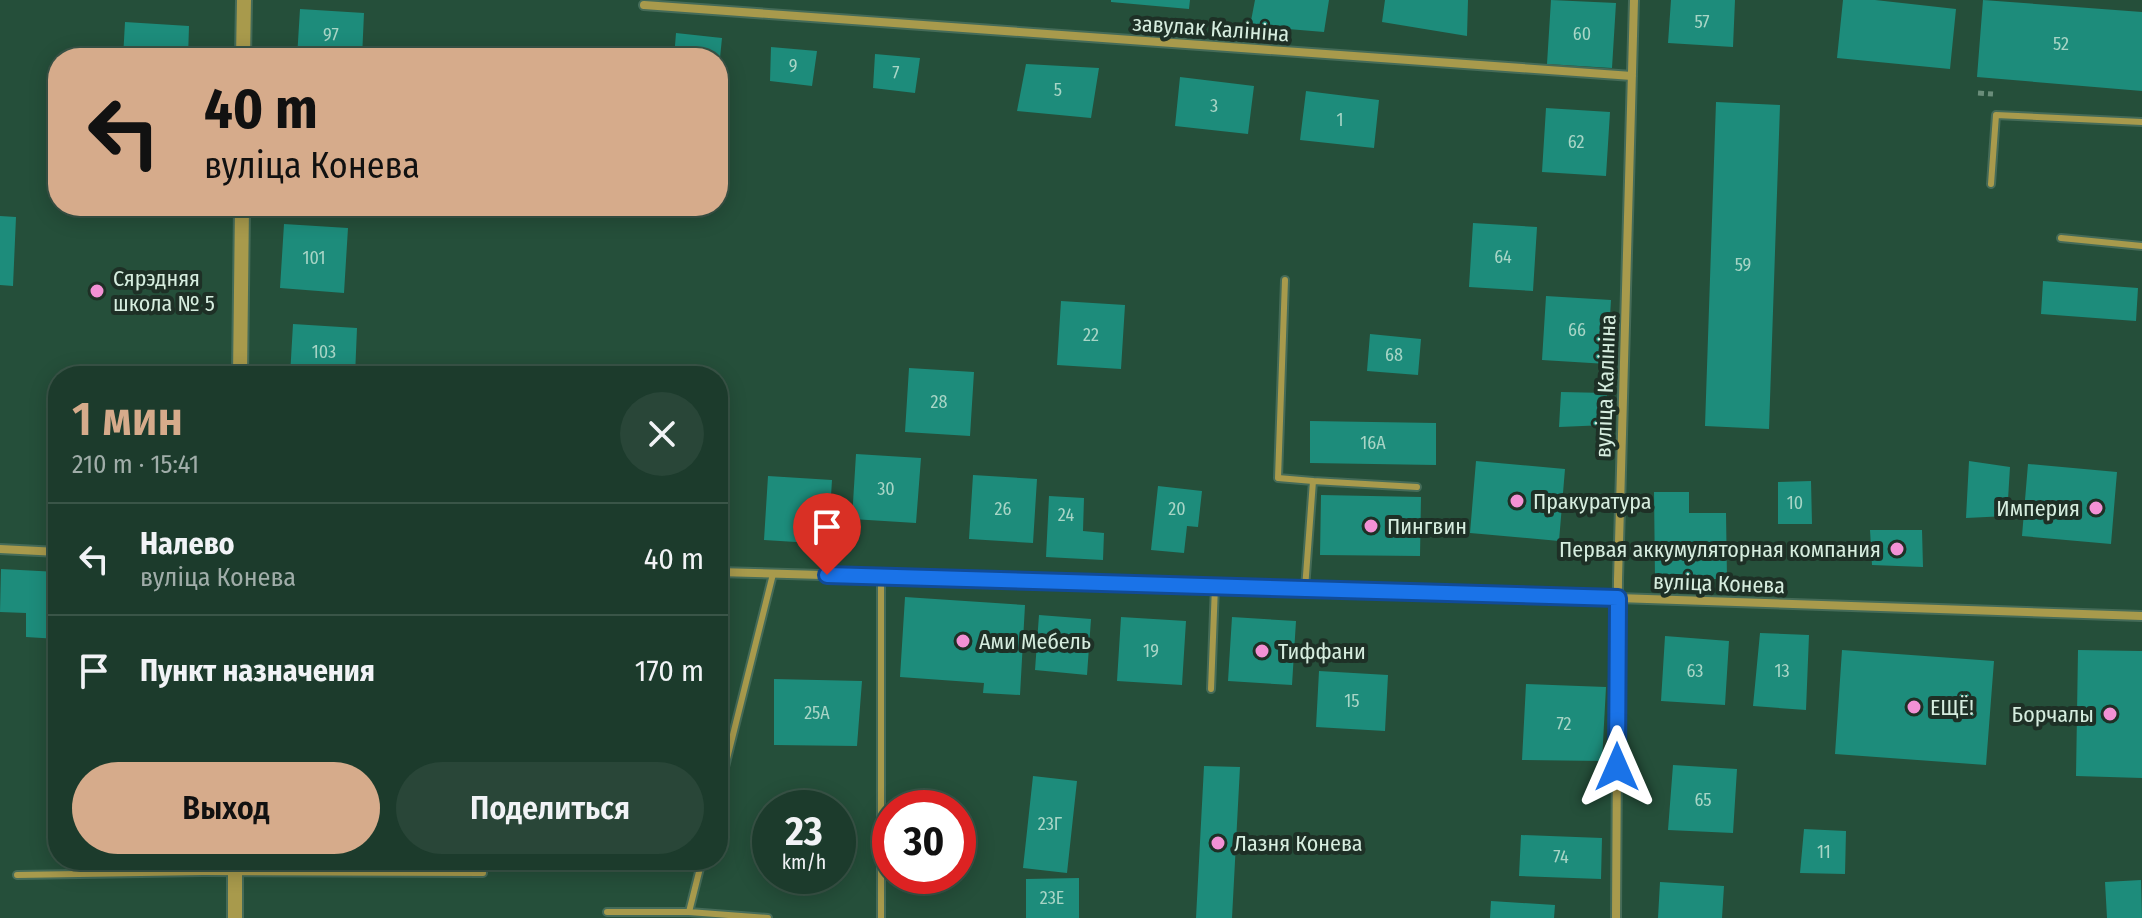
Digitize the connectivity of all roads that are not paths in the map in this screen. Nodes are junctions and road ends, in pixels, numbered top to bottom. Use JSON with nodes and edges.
{"nodes":[{"id":1,"x":244,"y":0,"type":"edge"},
{"id":2,"x":1634,"y":0,"type":"edge"},
{"id":3,"x":644,"y":5,"type":"dead end"},
{"id":4,"x":243,"y":48,"type":"edge"},
{"id":5,"x":1632,"y":76,"type":"junction"},
{"id":6,"x":2142,"y":122,"type":"edge"},
{"id":7,"x":1991,"y":184,"type":"dead end"},
{"id":8,"x":242,"y":216,"type":"edge"},
{"id":9,"x":2061,"y":238,"type":"dead end"},
{"id":10,"x":2142,"y":246,"type":"edge"},
{"id":11,"x":1285,"y":280,"type":"dead end"},
{"id":12,"x":240,"y":366,"type":"edge"},
{"id":13,"x":1313,"y":481,"type":"junction"},
{"id":14,"x":1417,"y":487,"type":"dead end"},
{"id":15,"x":0,"y":549,"type":"edge"},
{"id":16,"x":48,"y":551,"type":"edge"},
{"id":17,"x":728,"y":572,"type":"edge"},
{"id":18,"x":773,"y":574,"type":"junction"},
{"id":19,"x":881,"y":577,"type":"junction"},
{"id":20,"x":1215,"y":586,"type":"junction"},
{"id":21,"x":1305,"y":589,"type":"junction"},
{"id":22,"x":1618,"y":598,"type":"junction"},
{"id":23,"x":2142,"y":616,"type":"edge"},
{"id":24,"x":1211,"y":689,"type":"dead end"},
{"id":25,"x":728,"y":755,"type":"edge"},
{"id":26,"x":138,"y":870,"type":"edge"},
{"id":27,"x":235,"y":870,"type":"edge"},
{"id":28,"x":377,"y":870,"type":"edge"},
{"id":29,"x":483,"y":870,"type":"edge"},
{"id":30,"x":700,"y":870,"type":"edge"},
{"id":31,"x":17,"y":875,"type":"dead end"},
{"id":32,"x":607,"y":912,"type":"dead end"},
{"id":33,"x":689,"y":912,"type":"junction"},
{"id":34,"x":235,"y":918,"type":"edge"},
{"id":35,"x":768,"y":918,"type":"edge"},
{"id":36,"x":881,"y":918,"type":"edge"},
{"id":37,"x":1616,"y":918,"type":"edge"}],
"edges":[{"from":1,"to":4,"type":"street"},
{"from":2,"to":5,"type":"street","name":"вуліца Калініна"},
{"from":3,"to":5,"type":"street","name":"завулак Калініна"},
{"from":5,"to":22,"type":"street","name":"вуліца Калініна"},
{"from":6,"to":7,"type":"lane"},
{"from":8,"to":12,"type":"street"},
{"from":9,"to":10,"type":"lane"},
{"from":11,"to":13,"type":"lane"},
{"from":13,"to":14,"type":"lane"},
{"from":13,"to":21,"type":"lane"},
{"from":15,"to":16,"type":"street"},
{"from":17,"to":18,"type":"street","name":"вуліца Конева"},
{"from":18,"to":19,"type":"street","name":"вуліца Конева"},
{"from":18,"to":25,"type":"lane"},
{"from":19,"to":20,"type":"street","name":"вуліца Конева"},
{"from":19,"to":36,"type":"lane"},
{"from":20,"to":21,"type":"street","name":"вуліца Конева"},
{"from":20,"to":24,"type":"lane"},
{"from":21,"to":22,"type":"street","name":"вуліца Конева"},
{"from":22,"to":23,"type":"street","name":"вуліца Конева"},
{"from":22,"to":37,"type":"street","name":"вуліца Калініна"},
{"from":26,"to":31,"type":"lane"},
{"from":27,"to":34,"type":"street"},
{"from":28,"to":29,"type":"lane"},
{"from":30,"to":33,"type":"lane"},
{"from":32,"to":33,"type":"lane"},
{"from":33,"to":35,"type":"lane"}]}
